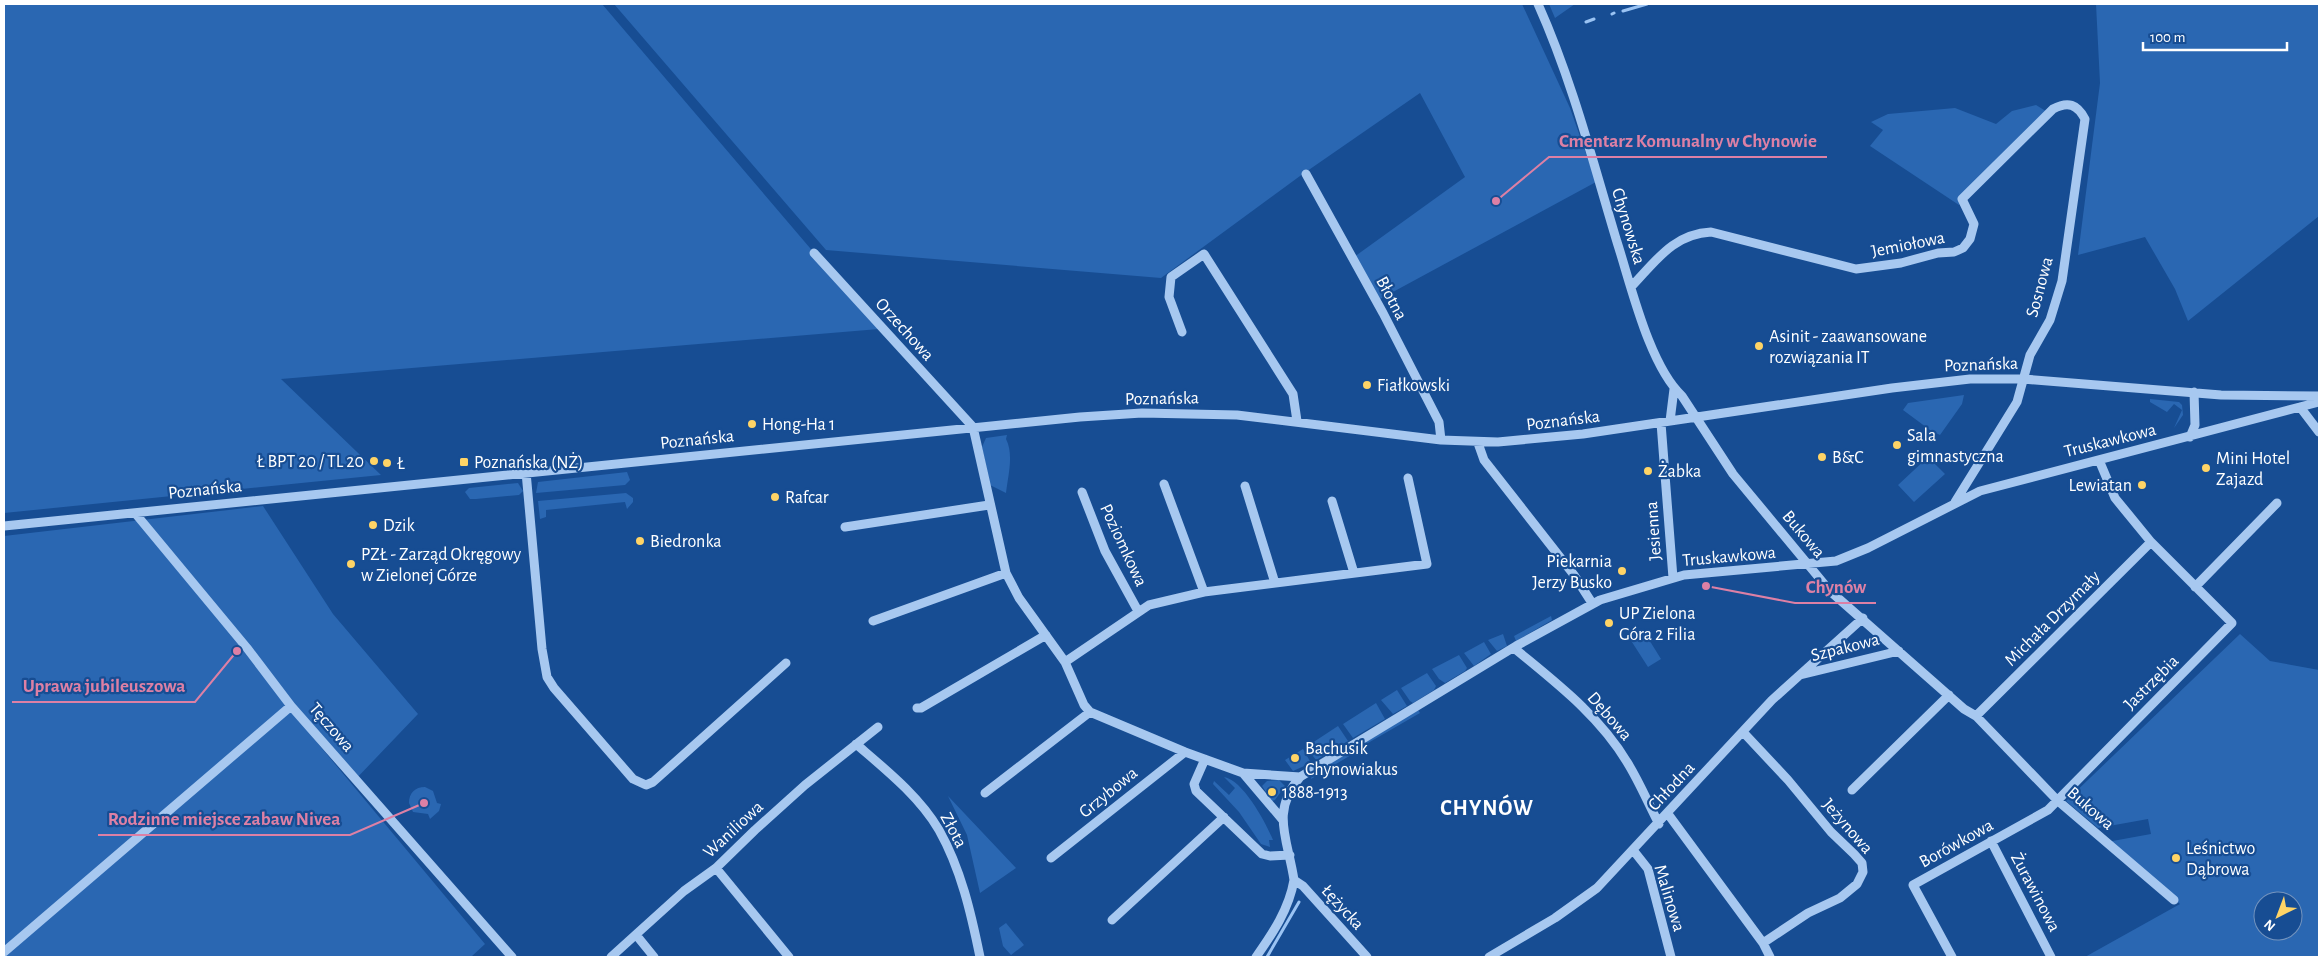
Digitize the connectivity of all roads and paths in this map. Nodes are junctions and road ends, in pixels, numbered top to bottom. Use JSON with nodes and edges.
{"nodes":[{"id":1,"x":1538,"y":4,"type":"edge"},
{"id":2,"x":2085,"y":119,"type":"joint"},
{"id":3,"x":1306,"y":174,"type":"dead end"},
{"id":4,"x":814,"y":253,"type":"dead end"},
{"id":5,"x":1631,"y":287,"type":"junction"},
{"id":6,"x":1182,"y":332,"type":"dead end"},
{"id":7,"x":2024,"y":379,"type":"junction"},
{"id":8,"x":1674,"y":389,"type":"junction"},
{"id":9,"x":2194,"y":392,"type":"junction"},
{"id":10,"x":2319,"y":396,"type":"edge"},
{"id":11,"x":2319,"y":402,"type":"edge"},
{"id":12,"x":2300,"y":407,"type":"junction"},
{"id":13,"x":1696,"y":417,"type":"junction"},
{"id":14,"x":1296,"y":421,"type":"junction"},
{"id":15,"x":1665,"y":422,"type":"junction"},
{"id":16,"x":972,"y":427,"type":"junction"},
{"id":17,"x":2319,"y":432,"type":"edge"},
{"id":18,"x":2190,"y":437,"type":"junction"},
{"id":19,"x":1442,"y":440,"type":"junction"},
{"id":20,"x":1478,"y":442,"type":"junction"},
{"id":21,"x":2099,"y":460,"type":"junction"},
{"id":22,"x":526,"y":472,"type":"junction"},
{"id":23,"x":1408,"y":478,"type":"dead end"},
{"id":24,"x":1164,"y":484,"type":"dead end"},
{"id":25,"x":1245,"y":486,"type":"dead end"},
{"id":26,"x":1082,"y":492,"type":"dead end"},
{"id":27,"x":1332,"y":501,"type":"dead end"},
{"id":28,"x":1955,"y":502,"type":"junction"},
{"id":29,"x":2277,"y":504,"type":"dead end"},
{"id":30,"x":989,"y":505,"type":"junction"},
{"id":31,"x":135,"y":513,"type":"junction"},
{"id":32,"x":4,"y":526,"type":"edge"},
{"id":33,"x":845,"y":527,"type":"dead end"},
{"id":34,"x":2151,"y":542,"type":"junction"},
{"id":35,"x":1809,"y":565,"type":"junction"},
{"id":36,"x":1006,"y":573,"type":"junction"},
{"id":37,"x":1354,"y":573,"type":"junction"},
{"id":38,"x":1673,"y":578,"type":"junction"},
{"id":39,"x":1275,"y":584,"type":"junction"},
{"id":40,"x":2195,"y":587,"type":"junction"},
{"id":41,"x":1204,"y":592,"type":"junction"},
{"id":42,"x":1592,"y":603,"type":"junction"},
{"id":43,"x":1138,"y":611,"type":"junction"},
{"id":44,"x":1862,"y":618,"type":"junction"},
{"id":45,"x":873,"y":621,"type":"dead end"},
{"id":46,"x":1046,"y":635,"type":"junction"},
{"id":47,"x":1514,"y":648,"type":"junction"},
{"id":48,"x":1899,"y":651,"type":"junction"},
{"id":49,"x":1065,"y":662,"type":"junction"},
{"id":50,"x":786,"y":663,"type":"dead end"},
{"id":51,"x":1799,"y":675,"type":"junction"},
{"id":52,"x":1949,"y":695,"type":"junction"},
{"id":53,"x":291,"y":706,"type":"junction"},
{"id":54,"x":917,"y":708,"type":"dead end"},
{"id":55,"x":1090,"y":712,"type":"junction"},
{"id":56,"x":1976,"y":716,"type":"junction"},
{"id":57,"x":878,"y":726,"type":"dead end"},
{"id":58,"x":1743,"y":732,"type":"junction"},
{"id":59,"x":856,"y":744,"type":"junction"},
{"id":60,"x":1184,"y":752,"type":"junction"},
{"id":61,"x":1205,"y":759,"type":"junction"},
{"id":62,"x":1244,"y":773,"type":"junction"},
{"id":63,"x":1300,"y":777,"type":"junction"},
{"id":64,"x":1852,"y":790,"type":"dead end"},
{"id":65,"x":985,"y":793,"type":"dead end"},
{"id":66,"x":2057,"y":800,"type":"junction"},
{"id":67,"x":1668,"y":814,"type":"junction"},
{"id":68,"x":1224,"y":817,"type":"junction"},
{"id":69,"x":1282,"y":819,"type":"junction"},
{"id":70,"x":1658,"y":824,"type":"junction"},
{"id":71,"x":1991,"y":841,"type":"junction"},
{"id":72,"x":1634,"y":850,"type":"junction"},
{"id":73,"x":1290,"y":855,"type":"junction"},
{"id":74,"x":1051,"y":858,"type":"dead end"},
{"id":75,"x":716,"y":868,"type":"junction"},
{"id":76,"x":1294,"y":880,"type":"junction"},
{"id":77,"x":2174,"y":900,"type":"dead end"},
{"id":78,"x":1112,"y":920,"type":"dead end"},
{"id":79,"x":637,"y":936,"type":"junction"},
{"id":80,"x":1763,"y":943,"type":"junction"},
{"id":81,"x":4,"y":952,"type":"edge"},
{"id":82,"x":512,"y":957,"type":"edge"},
{"id":83,"x":611,"y":957,"type":"edge"},
{"id":84,"x":654,"y":957,"type":"edge"},
{"id":85,"x":789,"y":957,"type":"edge"},
{"id":86,"x":980,"y":957,"type":"edge"},
{"id":87,"x":1256,"y":957,"type":"edge"},
{"id":88,"x":1368,"y":957,"type":"edge"},
{"id":89,"x":1489,"y":957,"type":"edge"},
{"id":90,"x":1671,"y":957,"type":"edge"},
{"id":91,"x":1770,"y":957,"type":"edge"},
{"id":92,"x":1952,"y":957,"type":"edge"},
{"id":93,"x":2051,"y":957,"type":"edge"}],
"edges":[{"from":1,"to":5,"type":"street","name":"Chynowska"},
{"from":2,"to":5,"type":"street","name":"Jemiołowa"},
{"from":2,"to":7,"type":"street","name":"Sosnowa"},
{"from":3,"to":19,"type":"street","name":"Błotna"},
{"from":4,"to":16,"type":"street","name":"Orzechowa"},
{"from":5,"to":8,"type":"street","name":"Chynowska"},
{"from":6,"to":14,"type":"street"},
{"from":7,"to":9,"type":"street","name":"Poznańska"},
{"from":7,"to":13,"type":"street","name":"Poznańska"},
{"from":7,"to":28,"type":"street","name":"Sosnowa"},
{"from":8,"to":13,"type":"street","name":"Chynowska"},
{"from":8,"to":15,"type":"street"},
{"from":9,"to":10,"type":"street","name":"Poznańska"},
{"from":9,"to":18,"type":"street"},
{"from":11,"to":12,"type":"street","name":"Truskawkowa"},
{"from":12,"to":17,"type":"street"},
{"from":12,"to":18,"type":"street","name":"Truskawkowa"},
{"from":13,"to":15,"type":"street","name":"Poznańska"},
{"from":13,"to":35,"type":"street","name":"Bukowa"},
{"from":14,"to":16,"type":"street","name":"Poznańska"},
{"from":14,"to":19,"type":"street","name":"Poznańska"},
{"from":15,"to":20,"type":"street","name":"Poznańska"},
{"from":15,"to":38,"type":"street","name":"Jesienna"},
{"from":16,"to":22,"type":"street","name":"Poznańska"},
{"from":16,"to":30,"type":"street"},
{"from":18,"to":21,"type":"street","name":"Truskawkowa"},
{"from":19,"to":20,"type":"street","name":"Poznańska"},
{"from":20,"to":42,"type":"street"},
{"from":21,"to":28,"type":"street","name":"Truskawkowa"},
{"from":21,"to":34,"type":"street","name":"Jastrzębia"},
{"from":22,"to":31,"type":"street","name":"Poznańska"},
{"from":22,"to":50,"type":"street"},
{"from":23,"to":37,"type":"street","name":"Poziomkowa"},
{"from":24,"to":41,"type":"street"},
{"from":25,"to":39,"type":"street"},
{"from":26,"to":43,"type":"street","name":"Poziomkowa"},
{"from":27,"to":37,"type":"street"},
{"from":28,"to":35,"type":"street","name":"Truskawkowa"},
{"from":29,"to":40,"type":"street"},
{"from":30,"to":33,"type":"street"},
{"from":30,"to":36,"type":"street"},
{"from":31,"to":32,"type":"street","name":"Poznańska"},
{"from":31,"to":53,"type":"street","name":"Tęczowa"},
{"from":34,"to":40,"type":"street","name":"Jastrzębia"},
{"from":34,"to":56,"type":"street","name":"Michała Drzymały"},
{"from":35,"to":38,"type":"street","name":"Truskawkowa"},
{"from":35,"to":44,"type":"street","name":"Bukowa"},
{"from":36,"to":45,"type":"street"},
{"from":36,"to":46,"type":"street"},
{"from":37,"to":39,"type":"street","name":"Poziomkowa"},
{"from":38,"to":42,"type":"street","name":"Truskawkowa"},
{"from":39,"to":41,"type":"street","name":"Poziomkowa"},
{"from":40,"to":66,"type":"street","name":"Jastrzębia"},
{"from":41,"to":43,"type":"street","name":"Poziomkowa"},
{"from":42,"to":47,"type":"street","name":"Truskawkowa"},
{"from":43,"to":49,"type":"street","name":"Poziomkowa"},
{"from":44,"to":48,"type":"street","name":"Bukowa"},
{"from":44,"to":51,"type":"street","name":"Chłodna"},
{"from":46,"to":49,"type":"street"},
{"from":46,"to":54,"type":"street"},
{"from":47,"to":63,"type":"street","name":"Truskawkowa"},
{"from":47,"to":70,"type":"street","name":"Dębowa"},
{"from":48,"to":51,"type":"street","name":"Szpakowa"},
{"from":48,"to":52,"type":"street","name":"Bukowa"},
{"from":49,"to":55,"type":"street"},
{"from":51,"to":58,"type":"street","name":"Chłodna"},
{"from":52,"to":56,"type":"street","name":"Bukowa"},
{"from":52,"to":64,"type":"street"},
{"from":53,"to":81,"type":"street"},
{"from":53,"to":82,"type":"street","name":"Tęczowa"},
{"from":55,"to":60,"type":"street"},
{"from":55,"to":65,"type":"street"},
{"from":56,"to":66,"type":"street","name":"Bukowa"},
{"from":57,"to":59,"type":"street","name":"Waniliowa"},
{"from":58,"to":67,"type":"street","name":"Chłodna"},
{"from":58,"to":80,"type":"street","name":"Jeżynowa"},
{"from":59,"to":75,"type":"street","name":"Waniliowa"},
{"from":59,"to":86,"type":"street","name":"Złota"},
{"from":60,"to":61,"type":"street"},
{"from":60,"to":74,"type":"street","name":"Grzybowa"},
{"from":61,"to":62,"type":"street"},
{"from":61,"to":68,"type":"street"},
{"from":62,"to":63,"type":"street"},
{"from":62,"to":69,"type":"street","name":"Truskawkowa"},
{"from":63,"to":69,"type":"street","name":"Truskawkowa"},
{"from":66,"to":71,"type":"street","name":"Borówkowa"},
{"from":66,"to":77,"type":"street","name":"Bukowa"},
{"from":67,"to":70,"type":"street","name":"Chłodna"},
{"from":67,"to":80,"type":"street"},
{"from":68,"to":73,"type":"street"},
{"from":68,"to":78,"type":"street"},
{"from":69,"to":73,"type":"street","name":"Truskawkowa"},
{"from":70,"to":72,"type":"street","name":"Chłodna"},
{"from":71,"to":92,"type":"street","name":"Borówkowa"},
{"from":71,"to":93,"type":"street","name":"Żurawinowa"},
{"from":72,"to":89,"type":"street","name":"Chłodna"},
{"from":72,"to":90,"type":"street","name":"Malinowa"},
{"from":73,"to":76,"type":"street","name":"Truskawkowa"},
{"from":75,"to":79,"type":"street","name":"Waniliowa"},
{"from":75,"to":85,"type":"street"},
{"from":76,"to":87,"type":"street"},
{"from":76,"to":88,"type":"street","name":"Łężycka"},
{"from":79,"to":83,"type":"street","name":"Waniliowa"},
{"from":79,"to":84,"type":"street"},
{"from":80,"to":91,"type":"street"}]}
